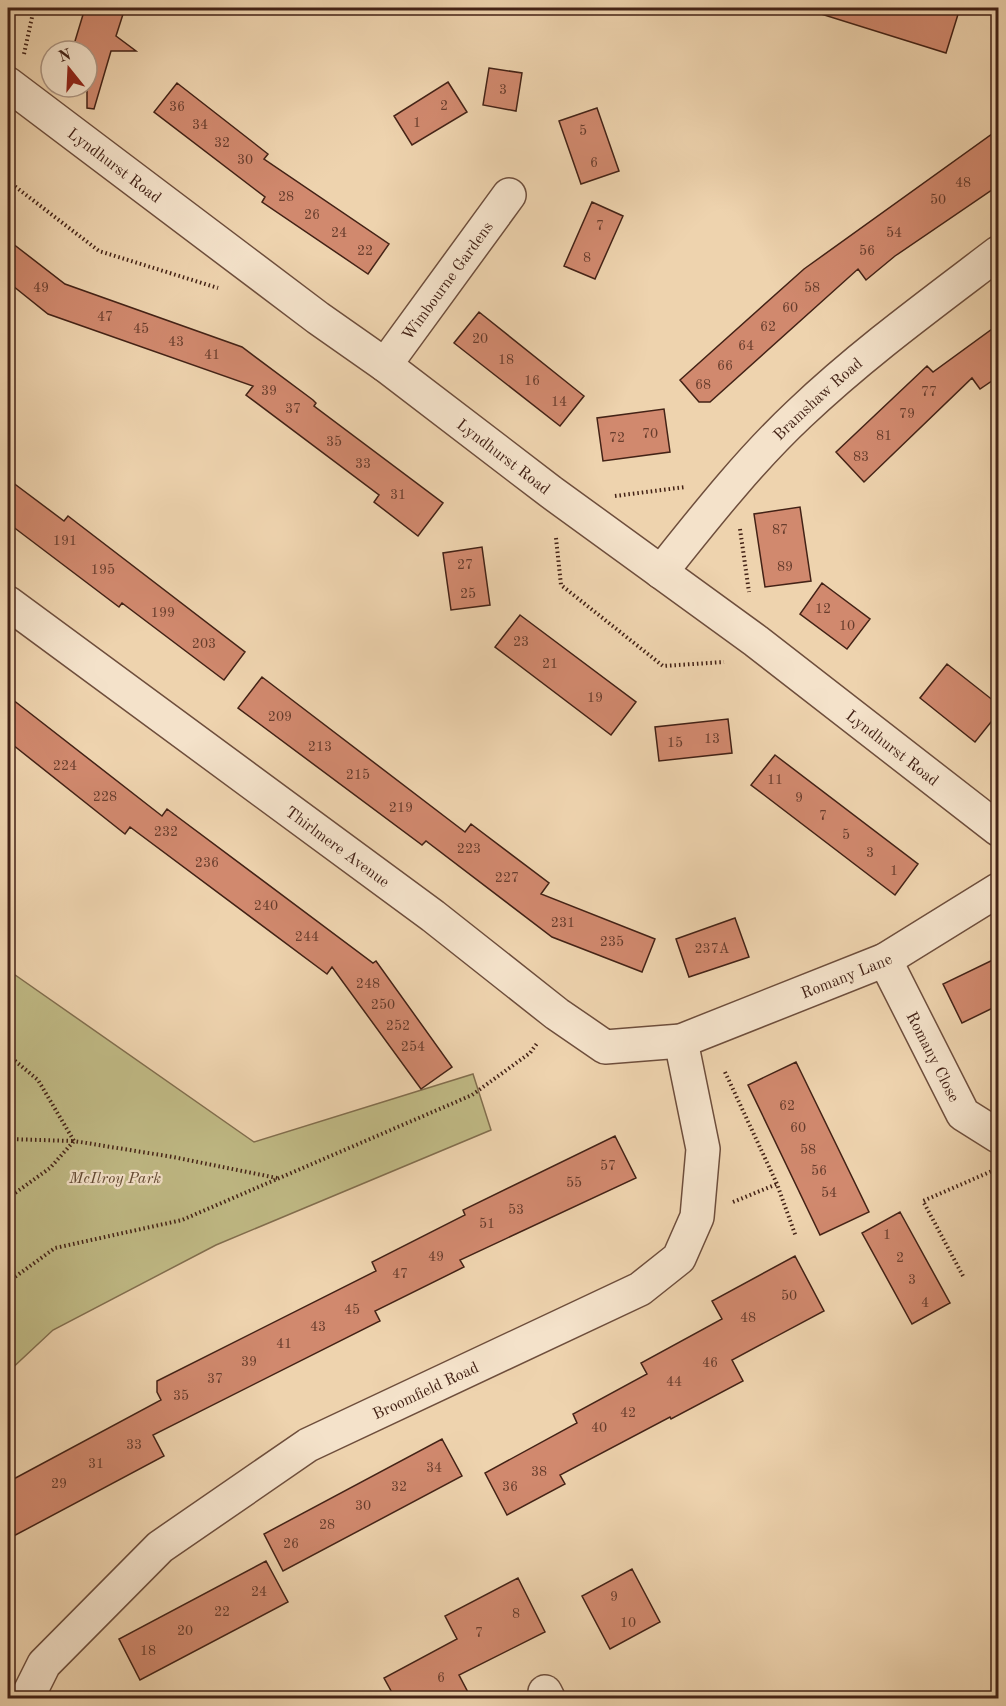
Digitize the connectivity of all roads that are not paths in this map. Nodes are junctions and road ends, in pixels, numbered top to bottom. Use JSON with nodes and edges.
{"nodes":[{"id":1,"x":12,"y":88,"type":"edge"},
{"id":2,"x":509,"y":195,"type":"dead end"},
{"id":3,"x":999,"y":253,"type":"edge"},
{"id":4,"x":385,"y":365,"type":"junction"},
{"id":5,"x":661,"y":572,"type":"junction"},
{"id":6,"x":8,"y":603,"type":"edge"},
{"id":7,"x":999,"y":829,"type":"edge"},
{"id":8,"x":999,"y":890,"type":"edge"},
{"id":9,"x":885,"y":960,"type":"junction"},
{"id":10,"x":693,"y":1036,"type":"junction"},
{"id":11,"x":999,"y":1136,"type":"edge"},
{"id":12,"x":27,"y":1698,"type":"edge"}],
"edges":[{"from":1,"to":4,"type":"street","name":"Lyndhurst Road"},
{"from":2,"to":4,"type":"street","name":"Wimbourne Gardens"},
{"from":3,"to":5,"type":"street","name":"Bramshaw Road"},
{"from":4,"to":5,"type":"street","name":"Lyndhurst Road"},
{"from":5,"to":7,"type":"street","name":"Lyndhurst Road"},
{"from":6,"to":10,"type":"street","name":"Thirlmere Avenue"},
{"from":8,"to":9,"type":"street","name":"Romany Lane"},
{"from":9,"to":10,"type":"street","name":"Romany Lane"},
{"from":9,"to":11,"type":"street","name":"Romany Close"},
{"from":10,"to":12,"type":"street","name":"Broomfield Road"}]}
